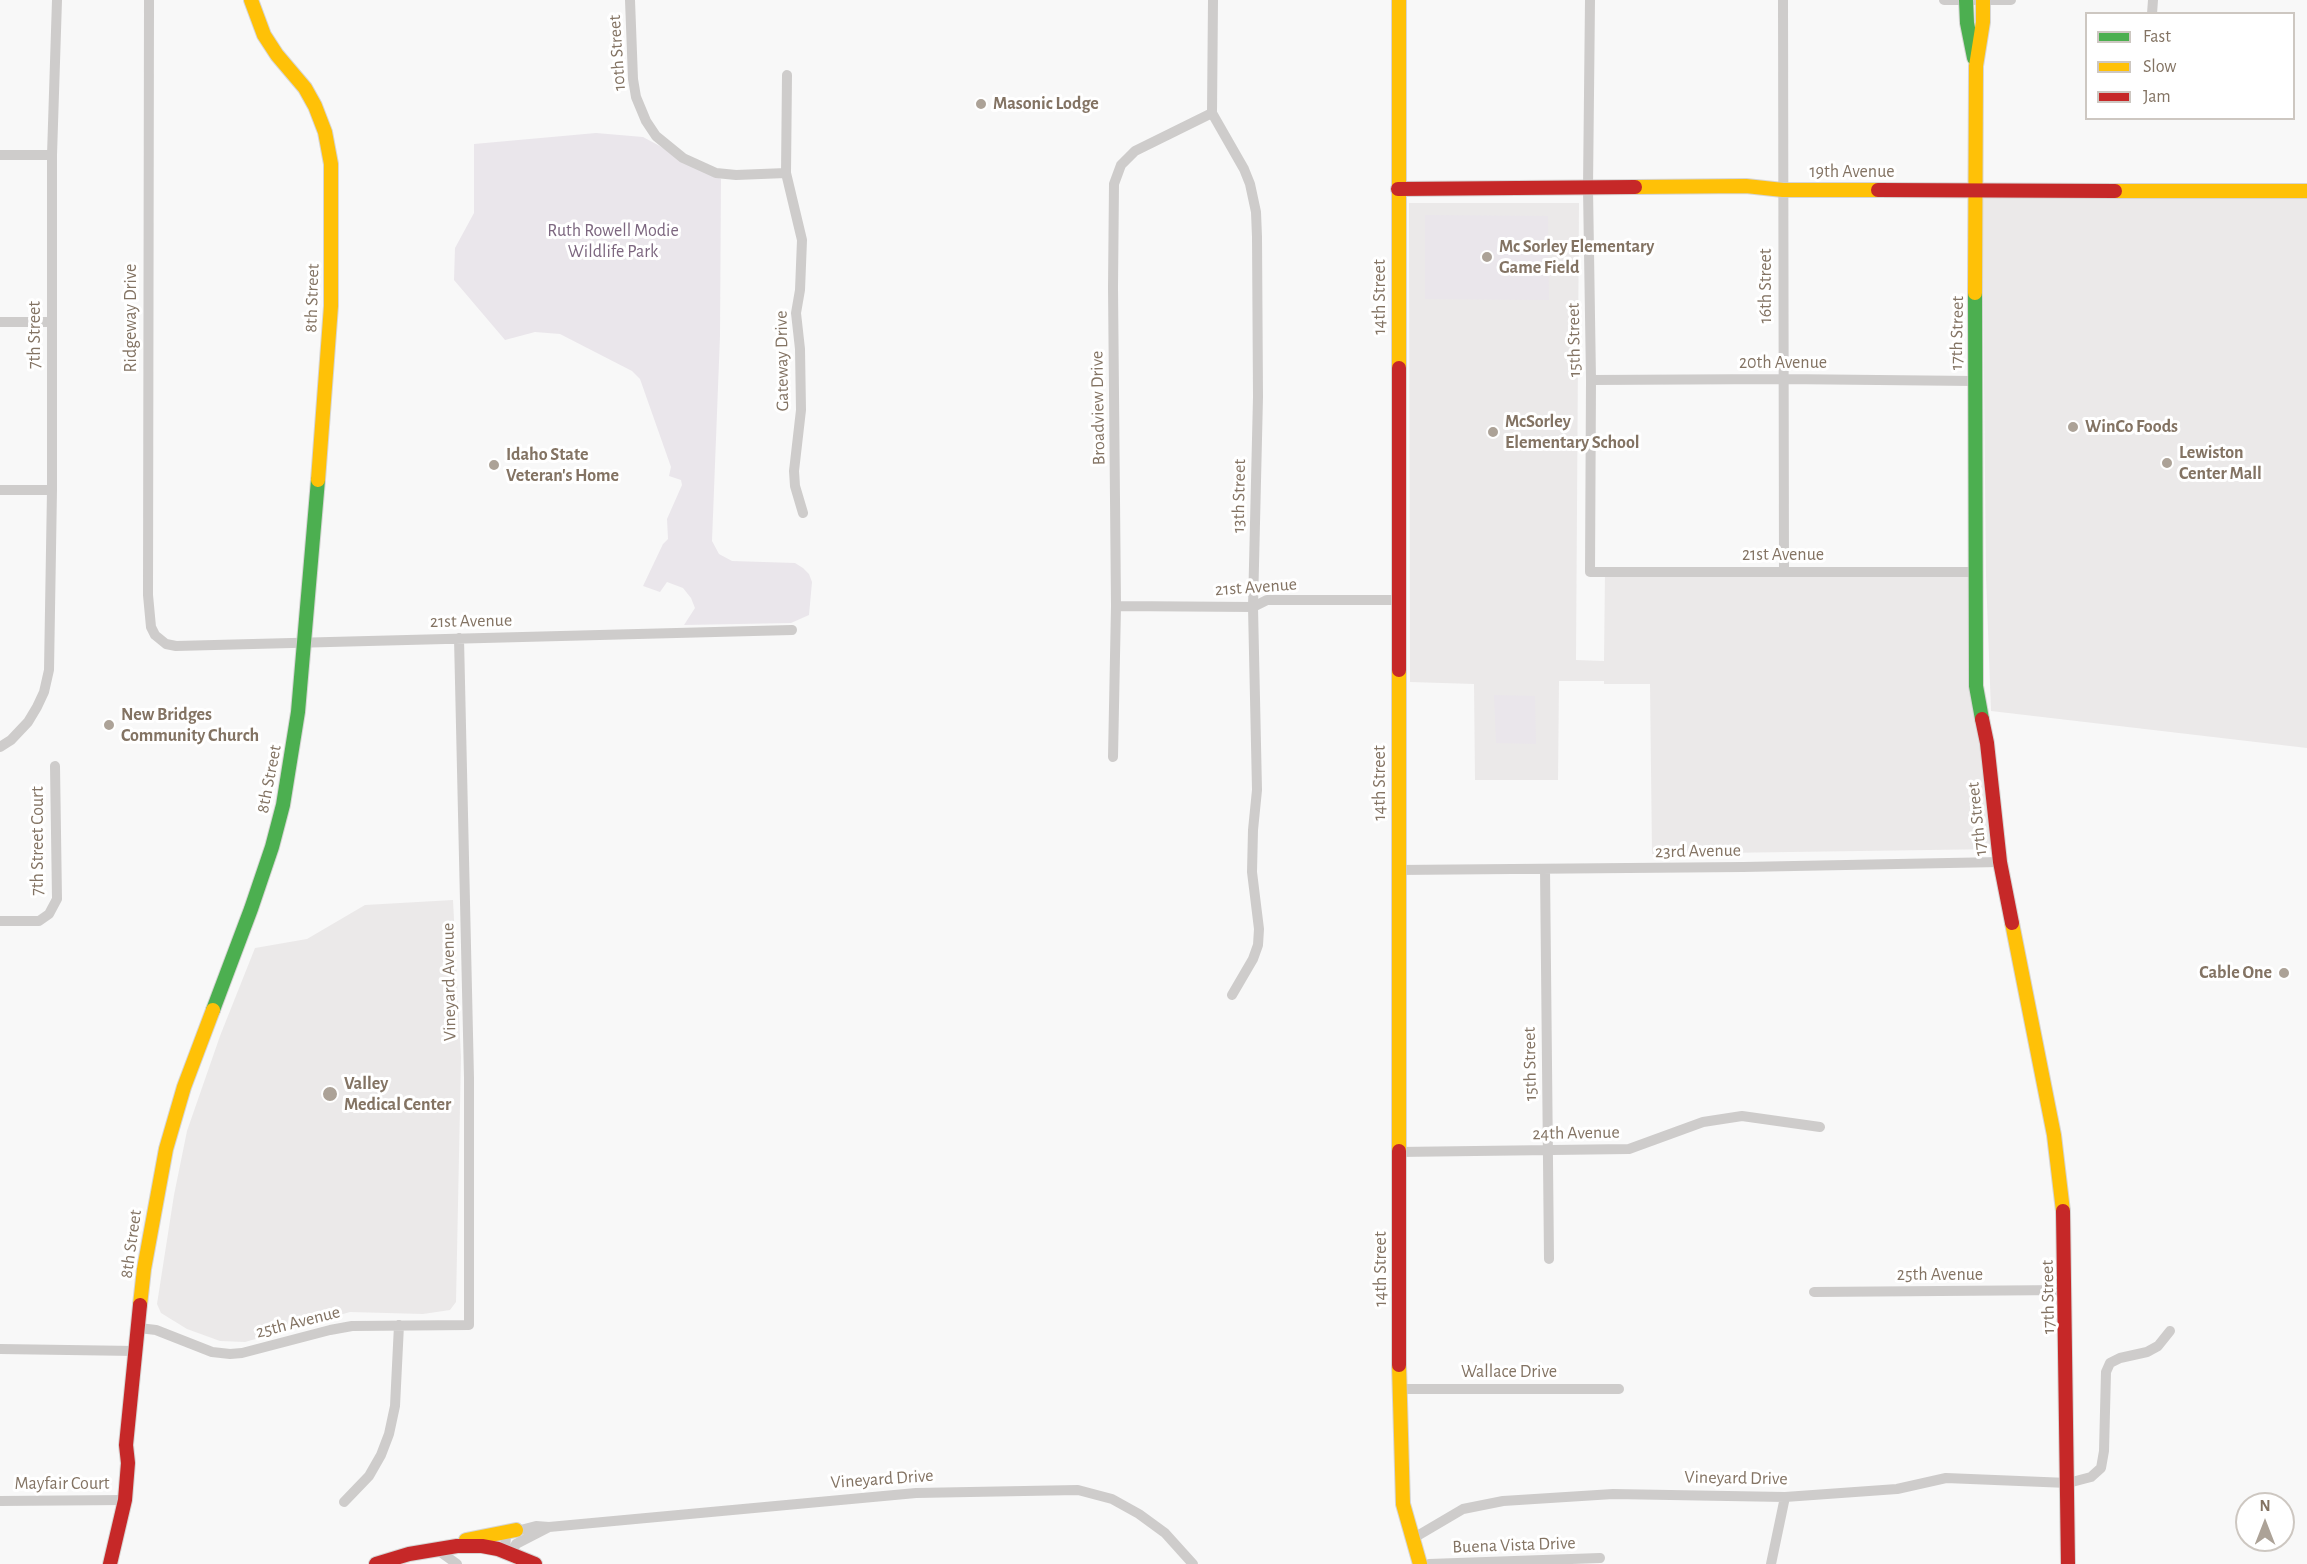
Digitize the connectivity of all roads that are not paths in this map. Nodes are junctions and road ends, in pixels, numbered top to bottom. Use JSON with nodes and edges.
{"nodes":[{"id":1,"x":57,"y":0,"type":"edge"},
{"id":2,"x":149,"y":0,"type":"edge"},
{"id":3,"x":251,"y":0,"type":"edge"},
{"id":4,"x":630,"y":0,"type":"edge"},
{"id":5,"x":1213,"y":0,"type":"edge"},
{"id":6,"x":1398,"y":0,"type":"edge"},
{"id":7,"x":1590,"y":0,"type":"edge"},
{"id":8,"x":1783,"y":0,"type":"edge"},
{"id":9,"x":1944,"y":0,"type":"edge"},
{"id":10,"x":1966,"y":0,"type":"edge"},
{"id":11,"x":1983,"y":0,"type":"edge"},
{"id":12,"x":2011,"y":0,"type":"edge"},
{"id":13,"x":1976,"y":66,"type":"junction"},
{"id":14,"x":787,"y":75,"type":"dead end"},
{"id":15,"x":1212,"y":113,"type":"junction"},
{"id":16,"x":0,"y":155,"type":"edge"},
{"id":17,"x":52,"y":155,"type":"junction"},
{"id":18,"x":786,"y":172,"type":"junction"},
{"id":19,"x":1588,"y":188,"type":"junction"},
{"id":20,"x":1398,"y":189,"type":"junction"},
{"id":21,"x":1976,"y":189,"type":"junction"},
{"id":22,"x":1783,"y":190,"type":"junction"},
{"id":23,"x":2307,"y":190,"type":"edge"},
{"id":24,"x":0,"y":322,"type":"edge"},
{"id":25,"x":52,"y":322,"type":"junction"},
{"id":26,"x":1782,"y":379,"type":"junction"},
{"id":27,"x":1591,"y":380,"type":"junction"},
{"id":28,"x":1974,"y":381,"type":"junction"},
{"id":29,"x":0,"y":490,"type":"edge"},
{"id":30,"x":52,"y":490,"type":"junction"},
{"id":31,"x":803,"y":513,"type":"dead end"},
{"id":32,"x":1590,"y":572,"type":"joint"},
{"id":33,"x":1784,"y":572,"type":"junction"},
{"id":34,"x":1975,"y":572,"type":"junction"},
{"id":35,"x":1398,"y":600,"type":"junction"},
{"id":36,"x":1116,"y":606,"type":"junction"},
{"id":37,"x":1253,"y":607,"type":"junction"},
{"id":38,"x":792,"y":630,"type":"dead end"},
{"id":39,"x":155,"y":636,"type":"joint"},
{"id":40,"x":459,"y":638,"type":"junction"},
{"id":41,"x":303,"y":642,"type":"junction"},
{"id":42,"x":0,"y":747,"type":"edge"},
{"id":43,"x":1113,"y":757,"type":"dead end"},
{"id":44,"x":55,"y":766,"type":"dead end"},
{"id":45,"x":2000,"y":862,"type":"junction"},
{"id":46,"x":1545,"y":869,"type":"junction"},
{"id":47,"x":1397,"y":870,"type":"junction"},
{"id":48,"x":0,"y":921,"type":"edge"},
{"id":49,"x":1232,"y":995,"type":"dead end"},
{"id":50,"x":1820,"y":1127,"type":"dead end"},
{"id":51,"x":1547,"y":1150,"type":"junction"},
{"id":52,"x":1398,"y":1152,"type":"junction"},
{"id":53,"x":1549,"y":1259,"type":"dead end"},
{"id":54,"x":2066,"y":1290,"type":"junction"},
{"id":55,"x":1814,"y":1292,"type":"dead end"},
{"id":56,"x":399,"y":1325,"type":"junction"},
{"id":57,"x":469,"y":1325,"type":"joint"},
{"id":58,"x":139,"y":1328,"type":"junction"},
{"id":59,"x":2170,"y":1331,"type":"dead end"},
{"id":60,"x":0,"y":1349,"type":"edge"},
{"id":61,"x":136,"y":1351,"type":"junction"},
{"id":62,"x":1399,"y":1389,"type":"junction"},
{"id":63,"x":1619,"y":1389,"type":"dead end"},
{"id":64,"x":2068,"y":1483,"type":"junction"},
{"id":65,"x":1785,"y":1497,"type":"junction"},
{"id":66,"x":125,"y":1500,"type":"junction"},
{"id":67,"x":0,"y":1501,"type":"edge"},
{"id":68,"x":344,"y":1502,"type":"dead end"},
{"id":69,"x":549,"y":1527,"type":"junction"},
{"id":70,"x":516,"y":1530,"type":"junction"},
{"id":71,"x":1412,"y":1539,"type":"junction"},
{"id":72,"x":435,"y":1548,"type":"junction"},
{"id":73,"x":509,"y":1552,"type":"junction"},
{"id":74,"x":1600,"y":1558,"type":"dead end"},
{"id":75,"x":110,"y":1564,"type":"edge"},
{"id":76,"x":376,"y":1564,"type":"edge"},
{"id":77,"x":457,"y":1564,"type":"edge"},
{"id":78,"x":535,"y":1564,"type":"edge"},
{"id":79,"x":1193,"y":1564,"type":"edge"},
{"id":80,"x":1420,"y":1564,"type":"edge"},
{"id":81,"x":1429,"y":1564,"type":"edge"},
{"id":82,"x":1772,"y":1564,"type":"edge"},
{"id":83,"x":2068,"y":1564,"type":"edge"}],
"edges":[{"from":1,"to":17,"type":"street","name":"7th Street"},
{"from":2,"to":39,"type":"street","name":"Ridgeway Drive"},
{"from":3,"to":41,"type":"main road","name":"8th Street"},
{"from":4,"to":18,"type":"street","name":"10th Street"},
{"from":5,"to":15,"type":"street"},
{"from":6,"to":20,"type":"main road","name":"14th Street"},
{"from":7,"to":19,"type":"street","name":"15th Street"},
{"from":8,"to":22,"type":"street","name":"16th Street"},
{"from":9,"to":10,"type":"street"},
{"from":10,"to":11,"type":"street"},
{"from":10,"to":13,"type":"main road","name":"17th Street"},
{"from":11,"to":12,"type":"street"},
{"from":11,"to":13,"type":"main road","name":"17th Street"},
{"from":13,"to":21,"type":"main road","name":"17th Street"},
{"from":14,"to":18,"type":"street","name":"Gateway Drive"},
{"from":15,"to":36,"type":"street","name":"Broadview Drive"},
{"from":15,"to":37,"type":"street","name":"13th Street"},
{"from":16,"to":17,"type":"street"},
{"from":17,"to":25,"type":"street","name":"7th Street"},
{"from":18,"to":31,"type":"street","name":"Gateway Drive"},
{"from":19,"to":20,"type":"main road","name":"19th Avenue"},
{"from":19,"to":22,"type":"main road","name":"19th Avenue"},
{"from":19,"to":27,"type":"street","name":"15th Street"},
{"from":20,"to":35,"type":"main road","name":"14th Street"},
{"from":21,"to":22,"type":"main road","name":"19th Avenue"},
{"from":21,"to":23,"type":"main road","name":"19th Avenue"},
{"from":21,"to":28,"type":"main road","name":"17th Street"},
{"from":22,"to":26,"type":"street","name":"16th Street"},
{"from":24,"to":25,"type":"street"},
{"from":25,"to":30,"type":"street","name":"7th Street"},
{"from":26,"to":27,"type":"street","name":"20th Avenue"},
{"from":26,"to":28,"type":"street","name":"20th Avenue"},
{"from":26,"to":33,"type":"street","name":"16th Street"},
{"from":27,"to":32,"type":"street","name":"15th Street"},
{"from":28,"to":34,"type":"main road","name":"17th Street"},
{"from":29,"to":30,"type":"street"},
{"from":30,"to":42,"type":"street","name":"7th Street"},
{"from":32,"to":33,"type":"street","name":"21st Avenue"},
{"from":33,"to":34,"type":"street","name":"21st Avenue"},
{"from":34,"to":45,"type":"main road","name":"17th Street"},
{"from":35,"to":37,"type":"street","name":"21st Avenue"},
{"from":35,"to":47,"type":"main road","name":"14th Street"},
{"from":36,"to":37,"type":"street","name":"21st Avenue"},
{"from":36,"to":43,"type":"street","name":"Broadview Drive"},
{"from":37,"to":49,"type":"street","name":"13th Street"},
{"from":38,"to":40,"type":"street","name":"21st Avenue"},
{"from":39,"to":41,"type":"street","name":"21st Avenue"},
{"from":40,"to":41,"type":"street","name":"21st Avenue"},
{"from":40,"to":57,"type":"street","name":"Vineyard Avenue"},
{"from":41,"to":58,"type":"main road","name":"8th Street"},
{"from":44,"to":48,"type":"street","name":"7th Street Court"},
{"from":45,"to":46,"type":"street","name":"23rd Avenue"},
{"from":45,"to":54,"type":"main road","name":"17th Street"},
{"from":46,"to":47,"type":"street","name":"23rd Avenue"},
{"from":46,"to":51,"type":"street","name":"15th Street"},
{"from":47,"to":52,"type":"main road","name":"14th Street"},
{"from":50,"to":51,"type":"street","name":"24th Avenue"},
{"from":51,"to":52,"type":"street","name":"24th Avenue"},
{"from":51,"to":53,"type":"street","name":"15th Street"},
{"from":52,"to":62,"type":"main road","name":"14th Street"},
{"from":54,"to":55,"type":"street","name":"25th Avenue"},
{"from":54,"to":64,"type":"main road","name":"17th Street"},
{"from":56,"to":57,"type":"street","name":"25th Avenue"},
{"from":56,"to":58,"type":"street","name":"25th Avenue"},
{"from":56,"to":68,"type":"street"},
{"from":58,"to":61,"type":"main road","name":"8th Street"},
{"from":59,"to":64,"type":"street"},
{"from":60,"to":61,"type":"street"},
{"from":61,"to":66,"type":"main road","name":"8th Street"},
{"from":62,"to":63,"type":"street","name":"Wallace Drive"},
{"from":62,"to":71,"type":"main road","name":"14th Street"},
{"from":64,"to":65,"type":"street","name":"Vineyard Drive"},
{"from":64,"to":83,"type":"main road","name":"17th Street"},
{"from":65,"to":71,"type":"street","name":"Vineyard Drive"},
{"from":65,"to":82,"type":"street"},
{"from":66,"to":67,"type":"street","name":"Mayfair Court"},
{"from":66,"to":75,"type":"main road","name":"8th Street"},
{"from":69,"to":70,"type":"street","name":"Vineyard Drive"},
{"from":69,"to":73,"type":"street","name":"Vineyard Drive"},
{"from":69,"to":79,"type":"street","name":"Vineyard Drive"},
{"from":70,"to":72,"type":"main road"},
{"from":70,"to":73,"type":"street"},
{"from":71,"to":80,"type":"main road","name":"14th Street"},
{"from":72,"to":73,"type":"main road"},
{"from":72,"to":76,"type":"main road"},
{"from":72,"to":77,"type":"street"},
{"from":73,"to":78,"type":"main road"},
{"from":74,"to":81,"type":"street","name":"Buena Vista Drive"}]}
